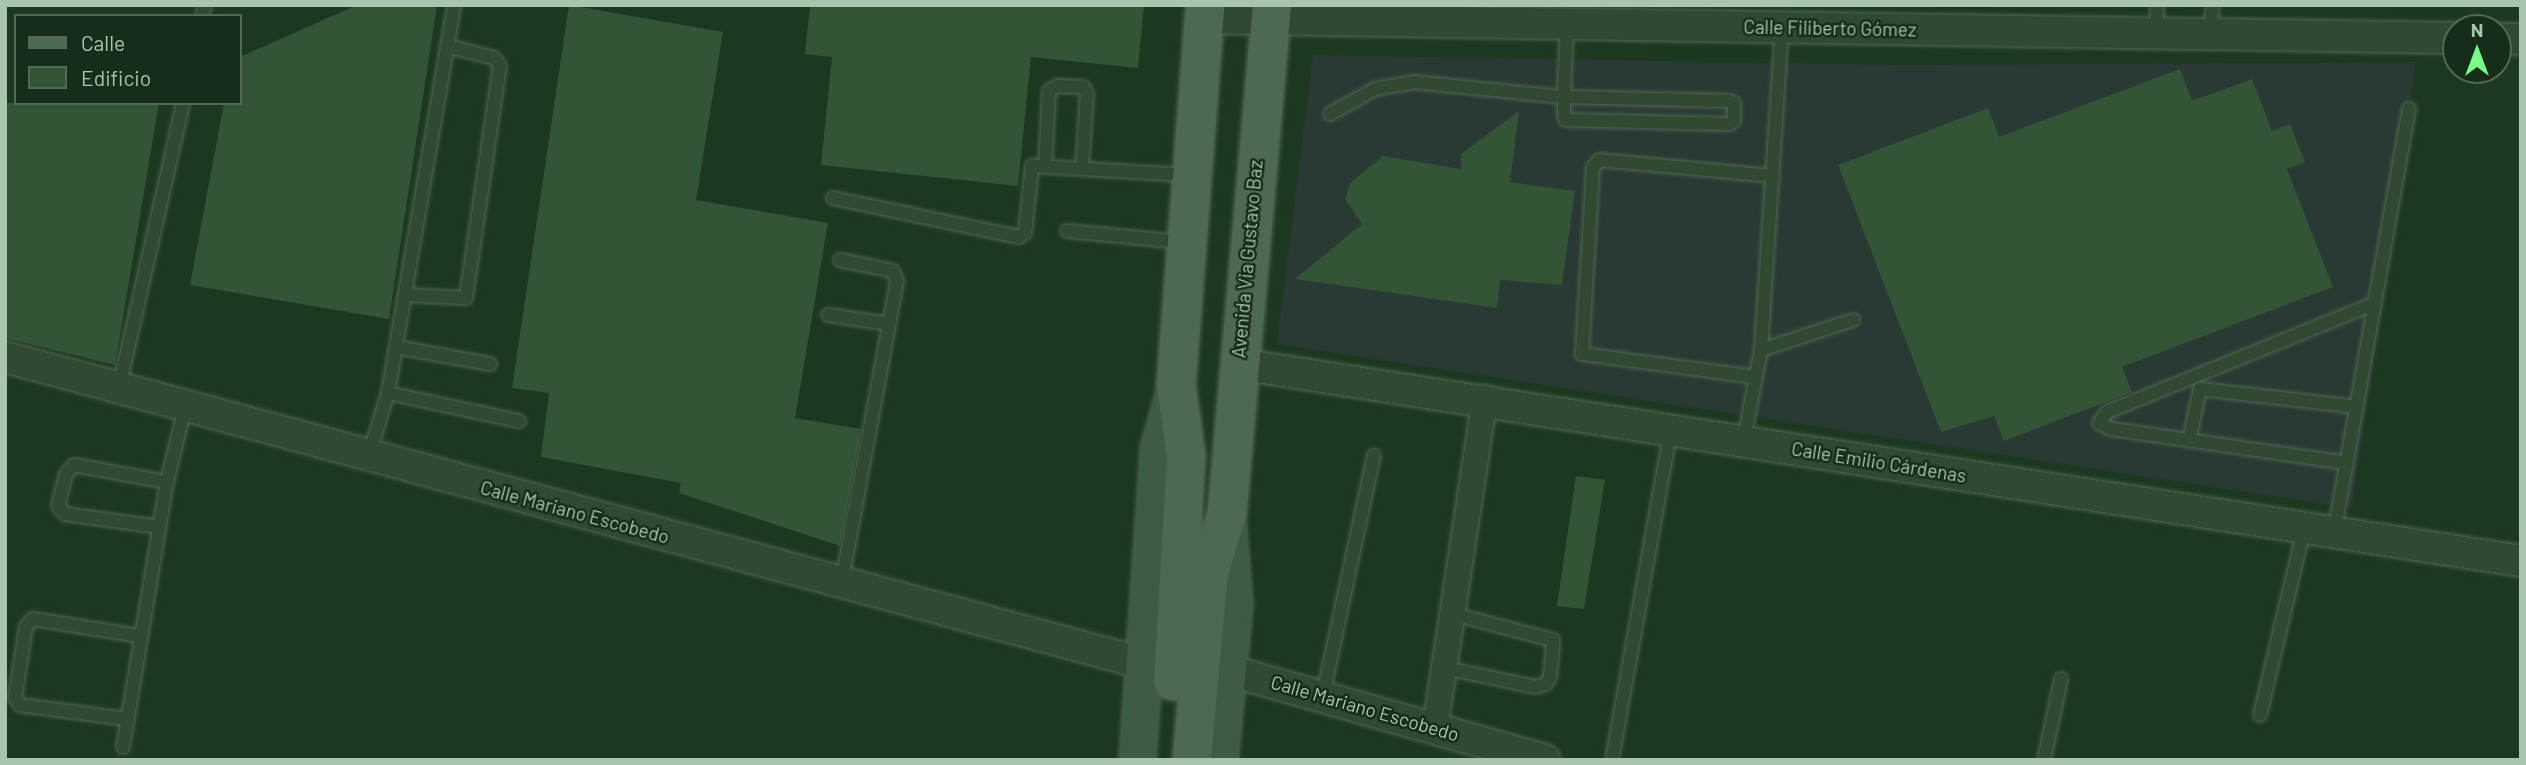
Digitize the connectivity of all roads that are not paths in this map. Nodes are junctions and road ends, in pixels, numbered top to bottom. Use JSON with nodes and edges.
{"nodes":[{"id":1,"x":454,"y":5,"type":"edge"},
{"id":2,"x":1205,"y":11,"type":"edge"},
{"id":3,"x":1272,"y":12,"type":"edge"},
{"id":4,"x":1487,"y":14,"type":"edge"},
{"id":5,"x":2157,"y":19,"type":"edge"},
{"id":6,"x":2212,"y":19,"type":"edge"},
{"id":7,"x":1567,"y":23,"type":"junction"},
{"id":8,"x":1782,"y":28,"type":"junction"},
{"id":9,"x":2442,"y":37,"type":"edge"},
{"id":10,"x":447,"y":46,"type":"junction"},
{"id":11,"x":1564,"y":97,"type":"junction"},
{"id":12,"x":183,"y":105,"type":"edge"},
{"id":13,"x":2409,"y":108,"type":"dead end"},
{"id":14,"x":1330,"y":114,"type":"dead end"},
{"id":15,"x":1045,"y":166,"type":"junction"},
{"id":16,"x":1083,"y":168,"type":"junction"},
{"id":17,"x":1192,"y":175,"type":"junction"},
{"id":18,"x":1773,"y":176,"type":"junction"},
{"id":19,"x":833,"y":198,"type":"dead end"},
{"id":20,"x":1067,"y":231,"type":"dead end"},
{"id":21,"x":1186,"y":243,"type":"junction"},
{"id":22,"x":840,"y":260,"type":"dead end"},
{"id":23,"x":405,"y":295,"type":"junction"},
{"id":24,"x":2375,"y":303,"type":"junction"},
{"id":25,"x":828,"y":314,"type":"dead end"},
{"id":26,"x":1853,"y":320,"type":"dead end"},
{"id":27,"x":889,"y":324,"type":"junction"},
{"id":28,"x":396,"y":348,"type":"junction"},
{"id":29,"x":1760,"y":350,"type":"junction"},
{"id":30,"x":5,"y":358,"type":"edge"},
{"id":31,"x":490,"y":364,"type":"dead end"},
{"id":32,"x":1238,"y":364,"type":"junction"},
{"id":33,"x":1755,"y":377,"type":"junction"},
{"id":34,"x":2175,"y":385,"type":"junction"},
{"id":35,"x":1175,"y":386,"type":"junction"},
{"id":36,"x":119,"y":388,"type":"junction"},
{"id":37,"x":2200,"y":389,"type":"junction"},
{"id":38,"x":388,"y":393,"type":"junction"},
{"id":39,"x":1485,"y":398,"type":"junction"},
{"id":40,"x":185,"y":407,"type":"junction"},
{"id":41,"x":2357,"y":407,"type":"junction"},
{"id":42,"x":519,"y":421,"type":"dead end"},
{"id":43,"x":1671,"y":428,"type":"junction"},
{"id":44,"x":1744,"y":440,"type":"junction"},
{"id":45,"x":2189,"y":441,"type":"junction"},
{"id":46,"x":369,"y":455,"type":"junction"},
{"id":47,"x":1374,"y":455,"type":"dead end"},
{"id":48,"x":2347,"y":463,"type":"junction"},
{"id":49,"x":167,"y":482,"type":"junction"},
{"id":50,"x":1227,"y":514,"type":"junction"},
{"id":51,"x":159,"y":527,"type":"junction"},
{"id":52,"x":2304,"y":530,"type":"junction"},
{"id":53,"x":2334,"y":535,"type":"junction"},
{"id":54,"x":2521,"y":561,"type":"edge"},
{"id":55,"x":841,"y":585,"type":"junction"},
{"id":56,"x":1454,"y":614,"type":"junction"},
{"id":57,"x":1189,"y":635,"type":"junction"},
{"id":58,"x":139,"y":636,"type":"junction"},
{"id":59,"x":1146,"y":664,"type":"junction"},
{"id":60,"x":1445,"y":668,"type":"junction"},
{"id":61,"x":1227,"y":670,"type":"junction"},
{"id":62,"x":2061,"y":679,"type":"dead end"},
{"id":63,"x":1323,"y":695,"type":"junction"},
{"id":64,"x":2260,"y":715,"type":"dead end"},
{"id":65,"x":126,"y":719,"type":"junction"},
{"id":66,"x":1435,"y":728,"type":"junction"},
{"id":67,"x":122,"y":747,"type":"dead end"},
{"id":68,"x":1137,"y":760,"type":"edge"},
{"id":69,"x":1169,"y":760,"type":"edge"},
{"id":70,"x":1192,"y":760,"type":"edge"},
{"id":71,"x":1219,"y":760,"type":"edge"},
{"id":72,"x":1544,"y":760,"type":"edge"},
{"id":73,"x":1612,"y":760,"type":"edge"},
{"id":74,"x":2044,"y":760,"type":"edge"}],
"edges":[{"from":1,"to":10,"type":"lane"},
{"from":2,"to":3,"type":"street","name":"Calle Filiberto Gómez"},
{"from":2,"to":17,"type":"main road","name":"Avenida Via Gustavo Baz"},
{"from":3,"to":4,"type":"street","name":"Calle Filiberto Gómez"},
{"from":3,"to":32,"type":"main road","name":"Avenida Via Gustavo Baz"},
{"from":4,"to":7,"type":"street","name":"Calle Filiberto Gómez"},
{"from":5,"to":6,"type":"street","name":"Calle Filiberto Gómez"},
{"from":5,"to":8,"type":"street","name":"Calle Filiberto Gómez"},
{"from":6,"to":9,"type":"street","name":"Calle Filiberto Gómez"},
{"from":7,"to":8,"type":"street","name":"Calle Filiberto Gómez"},
{"from":7,"to":11,"type":"lane"},
{"from":8,"to":18,"type":"lane"},
{"from":10,"to":23,"type":"lane"},
{"from":10,"to":23,"type":"lane"},
{"from":11,"to":11,"type":"lane"},
{"from":11,"to":14,"type":"lane"},
{"from":12,"to":36,"type":"lane"},
{"from":13,"to":24,"type":"lane"},
{"from":15,"to":16,"type":"lane"},
{"from":15,"to":16,"type":"lane"},
{"from":15,"to":19,"type":"lane"},
{"from":16,"to":17,"type":"lane"},
{"from":17,"to":21,"type":"main road","name":"Avenida Via Gustavo Baz"},
{"from":18,"to":29,"type":"lane"},
{"from":18,"to":33,"type":"lane"},
{"from":20,"to":21,"type":"lane"},
{"from":21,"to":35,"type":"main road","name":"Avenida Via Gustavo Baz"},
{"from":22,"to":27,"type":"lane"},
{"from":23,"to":28,"type":"lane"},
{"from":24,"to":34,"type":"lane"},
{"from":24,"to":41,"type":"lane"},
{"from":25,"to":27,"type":"lane"},
{"from":26,"to":29,"type":"lane"},
{"from":27,"to":55,"type":"lane"},
{"from":28,"to":31,"type":"lane"},
{"from":28,"to":38,"type":"lane"},
{"from":29,"to":33,"type":"lane"},
{"from":30,"to":36,"type":"street","name":"Calle Mariano Escobedo"},
{"from":32,"to":39,"type":"street","name":"Calle Emilio Cárdenas"},
{"from":32,"to":50,"type":"main road","name":"Avenida Via Gustavo Baz"},
{"from":33,"to":44,"type":"lane"},
{"from":34,"to":37,"type":"lane"},
{"from":34,"to":45,"type":"lane"},
{"from":35,"to":57,"type":"main road","name":"Avenida Via Gustavo Baz"},
{"from":35,"to":59,"type":"main road","name":"Avenida Via Gustavo Baz"},
{"from":36,"to":40,"type":"street","name":"Calle Mariano Escobedo"},
{"from":37,"to":41,"type":"lane"},
{"from":37,"to":45,"type":"lane"},
{"from":38,"to":42,"type":"lane"},
{"from":38,"to":46,"type":"lane"},
{"from":39,"to":43,"type":"street","name":"Calle Emilio Cárdenas"},
{"from":39,"to":56,"type":"street"},
{"from":40,"to":46,"type":"street","name":"Calle Mariano Escobedo"},
{"from":40,"to":49,"type":"lane"},
{"from":41,"to":48,"type":"lane"},
{"from":43,"to":44,"type":"street","name":"Calle Emilio Cárdenas"},
{"from":43,"to":73,"type":"lane"},
{"from":44,"to":52,"type":"street","name":"Calle Emilio Cárdenas"},
{"from":45,"to":48,"type":"lane"},
{"from":46,"to":55,"type":"street","name":"Calle Mariano Escobedo"},
{"from":47,"to":63,"type":"lane"},
{"from":48,"to":53,"type":"lane"},
{"from":49,"to":51,"type":"lane"},
{"from":49,"to":51,"type":"lane"},
{"from":50,"to":57,"type":"main road","name":"Avenida Via Gustavo Baz"},
{"from":50,"to":61,"type":"main road","name":"Avenida Via Gustavo Baz"},
{"from":51,"to":58,"type":"lane"},
{"from":52,"to":53,"type":"street","name":"Calle Emilio Cárdenas"},
{"from":52,"to":64,"type":"lane"},
{"from":53,"to":54,"type":"street","name":"Calle Emilio Cárdenas"},
{"from":55,"to":59,"type":"street","name":"Calle Mariano Escobedo"},
{"from":56,"to":60,"type":"street"},
{"from":56,"to":60,"type":"lane"},
{"from":57,"to":69,"type":"main road","name":"Avenida Via Gustavo Baz"},
{"from":57,"to":70,"type":"main road","name":"Avenida Via Gustavo Baz"},
{"from":58,"to":65,"type":"lane"},
{"from":58,"to":65,"type":"lane"},
{"from":59,"to":68,"type":"main road","name":"Avenida Via Gustavo Baz"},
{"from":60,"to":66,"type":"street"},
{"from":61,"to":63,"type":"street","name":"Calle Mariano Escobedo"},
{"from":61,"to":71,"type":"main road","name":"Avenida Via Gustavo Baz"},
{"from":62,"to":74,"type":"lane"},
{"from":63,"to":66,"type":"street","name":"Calle Mariano Escobedo"},
{"from":65,"to":67,"type":"lane"},
{"from":66,"to":72,"type":"street","name":"Calle Mariano Escobedo"}]}
